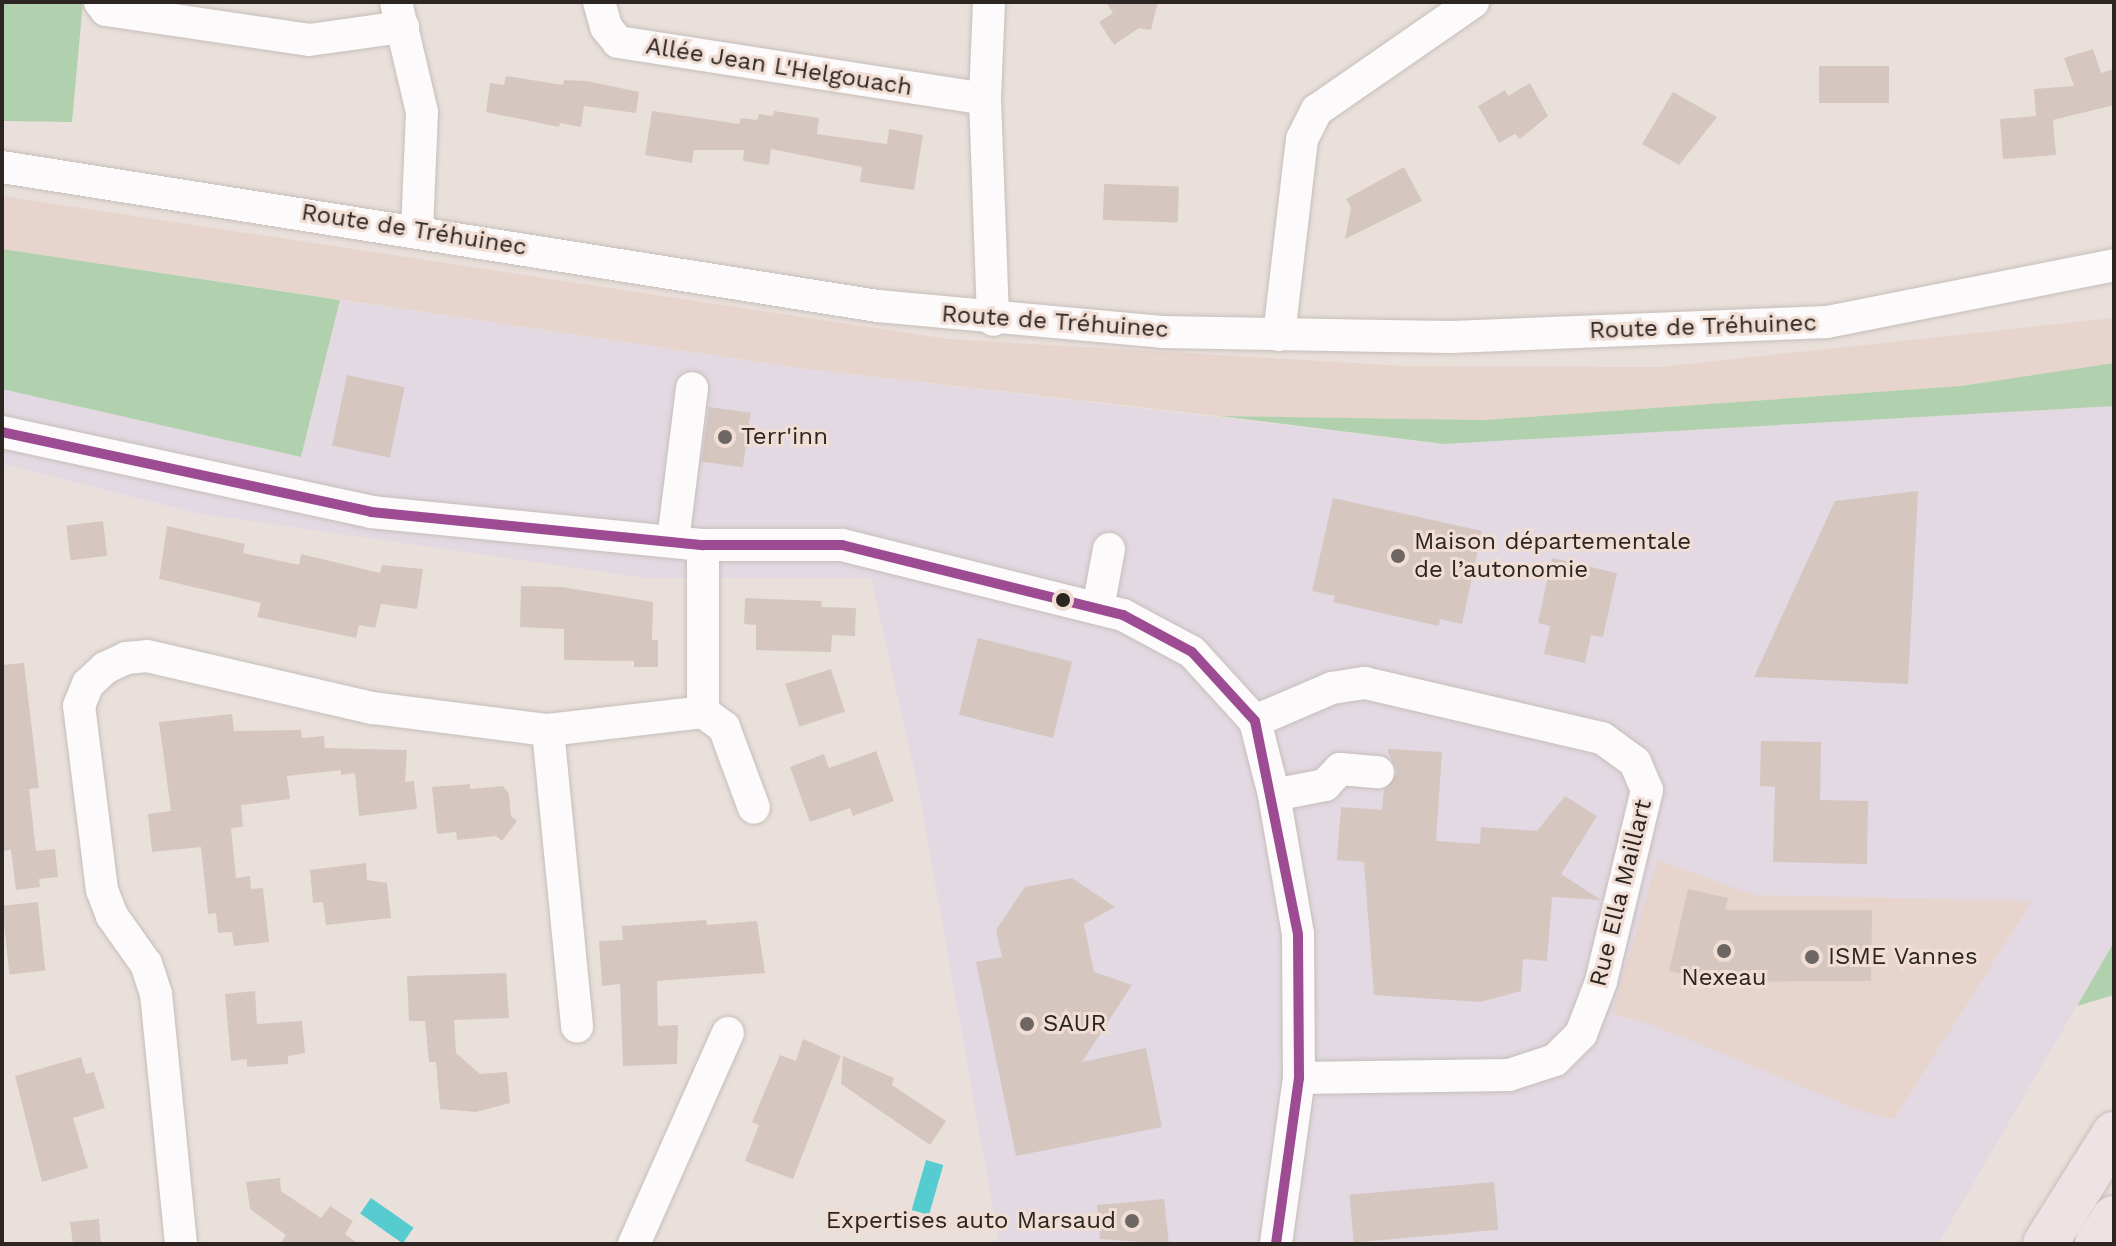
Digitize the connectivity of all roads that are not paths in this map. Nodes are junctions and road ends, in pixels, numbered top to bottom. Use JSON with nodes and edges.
{"nodes":[{"id":1,"x":100,"y":2,"type":"edge"},
{"id":2,"x":599,"y":2,"type":"edge"},
{"id":3,"x":989,"y":2,"type":"edge"},
{"id":4,"x":1473,"y":2,"type":"edge"},
{"id":5,"x":399,"y":15,"type":"edge"},
{"id":6,"x":985,"y":99,"type":"junction"},
{"id":7,"x":2,"y":167,"type":"edge"},
{"id":8,"x":417,"y":229,"type":"junction"},
{"id":9,"x":2114,"y":265,"type":"edge"},
{"id":10,"x":993,"y":320,"type":"junction"},
{"id":11,"x":1279,"y":335,"type":"junction"},
{"id":12,"x":692,"y":388,"type":"dead end"},
{"id":13,"x":2,"y":432,"type":"edge"},
{"id":14,"x":688,"y":543,"type":"junction"},
{"id":15,"x":1109,"y":549,"type":"dead end"},
{"id":16,"x":1098,"y":608,"type":"junction"},
{"id":17,"x":703,"y":712,"type":"junction"},
{"id":18,"x":1255,"y":721,"type":"junction"},
{"id":19,"x":548,"y":730,"type":"junction"},
{"id":20,"x":1378,"y":772,"type":"dead end"},
{"id":21,"x":1274,"y":795,"type":"junction"},
{"id":22,"x":754,"y":808,"type":"dead end"},
{"id":23,"x":577,"y":1027,"type":"dead end"},
{"id":24,"x":728,"y":1033,"type":"dead end"},
{"id":25,"x":1299,"y":1078,"type":"junction"},
{"id":26,"x":2114,"y":1134,"type":"edge"},
{"id":27,"x":2114,"y":1218,"type":"edge"},
{"id":28,"x":181,"y":1244,"type":"edge"},
{"id":29,"x":634,"y":1244,"type":"edge"},
{"id":30,"x":1276,"y":1244,"type":"edge"},
{"id":31,"x":2045,"y":1244,"type":"edge"},
{"id":32,"x":2097,"y":1244,"type":"edge"}],
"edges":[{"from":1,"to":5,"type":"street"},
{"from":2,"to":6,"type":"street","name":"Allée Jean L'Helgouach"},
{"from":3,"to":6,"type":"street"},
{"from":4,"to":11,"type":"street"},
{"from":5,"to":8,"type":"street"},
{"from":6,"to":10,"type":"street"},
{"from":7,"to":8,"type":"street","name":"Route de Tréhuinec"},
{"from":8,"to":10,"type":"street","name":"Route de Tréhuinec"},
{"from":9,"to":11,"type":"street","name":"Route de Tréhuinec"},
{"from":10,"to":11,"type":"street","name":"Route de Tréhuinec"},
{"from":12,"to":14,"type":"street"},
{"from":13,"to":14,"type":"street"},
{"from":14,"to":16,"type":"street"},
{"from":14,"to":17,"type":"street"},
{"from":15,"to":16,"type":"street"},
{"from":16,"to":18,"type":"street"},
{"from":17,"to":19,"type":"street"},
{"from":17,"to":22,"type":"street"},
{"from":18,"to":21,"type":"street"},
{"from":18,"to":25,"type":"street","name":"Rue Ella Maillart"},
{"from":19,"to":23,"type":"street"},
{"from":19,"to":28,"type":"street"},
{"from":20,"to":21,"type":"street"},
{"from":21,"to":25,"type":"street"},
{"from":24,"to":29,"type":"street"},
{"from":25,"to":30,"type":"street"},
{"from":26,"to":31,"type":"highway"},
{"from":27,"to":32,"type":"highway"}]}
